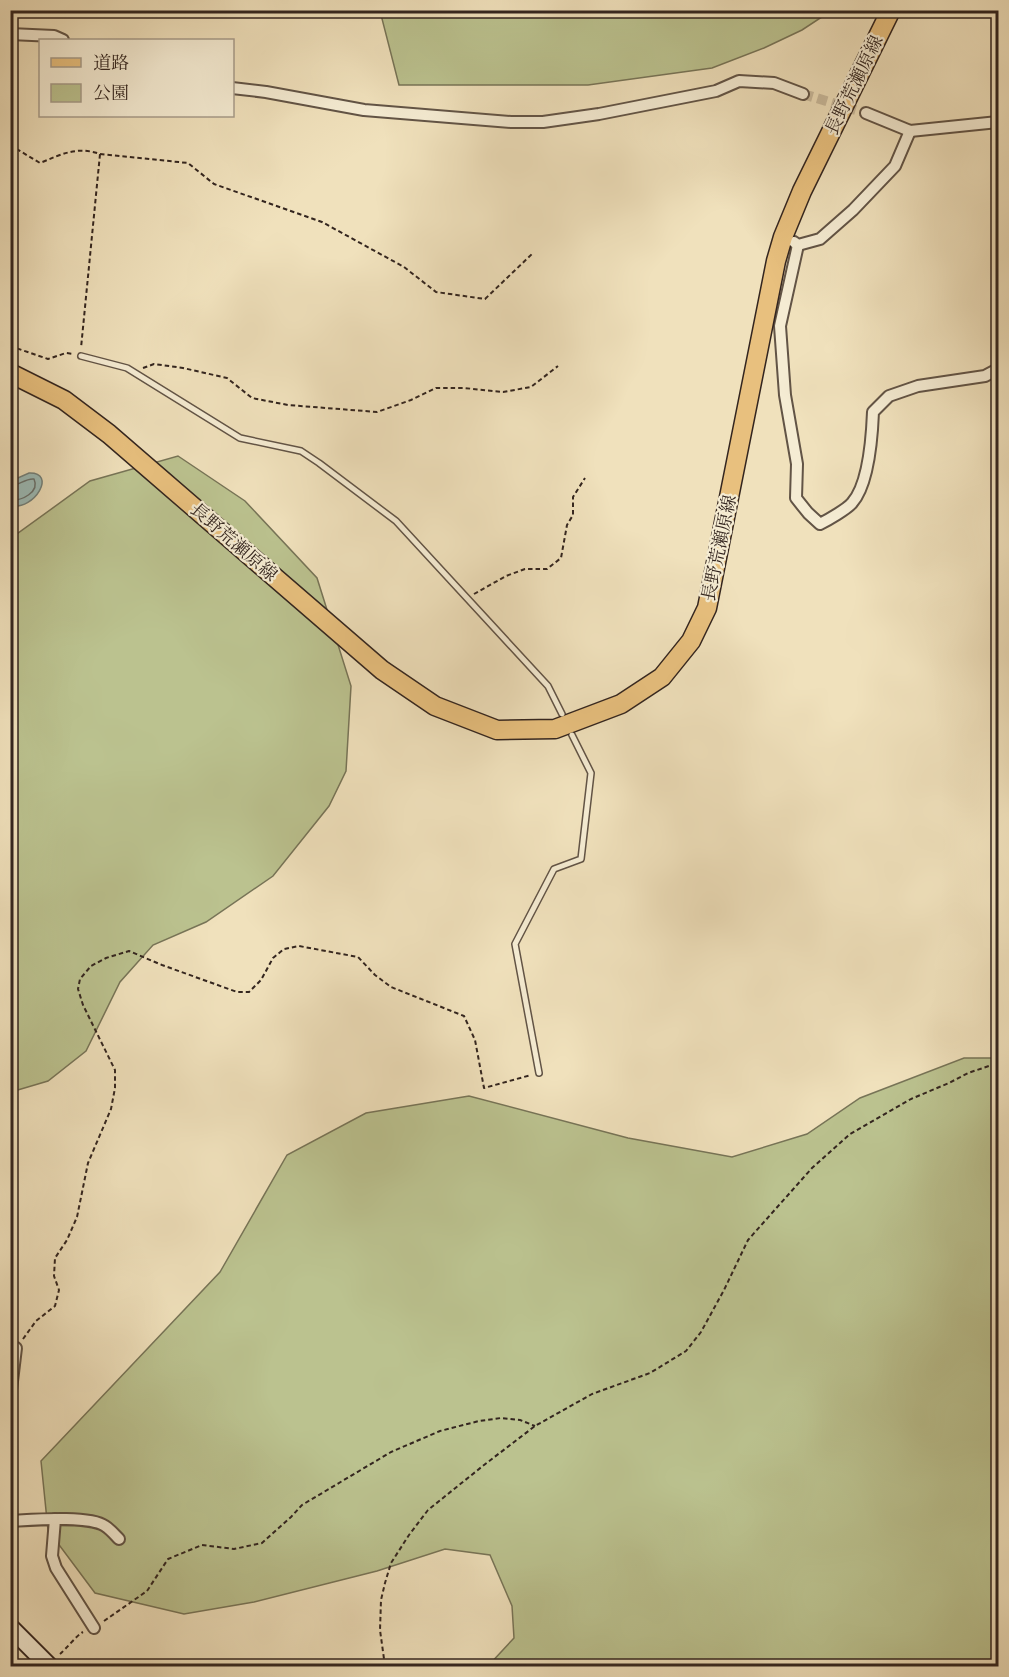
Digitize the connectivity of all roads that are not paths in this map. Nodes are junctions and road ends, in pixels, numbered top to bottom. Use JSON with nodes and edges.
{"nodes":[{"id":1,"x":891,"y":10,"type":"edge"},
{"id":2,"x":10,"y":34,"type":"edge"},
{"id":3,"x":61,"y":39,"type":"edge"},
{"id":4,"x":234,"y":88,"type":"edge"},
{"id":5,"x":803,"y":94,"type":"tunnel mouth"},
{"id":6,"x":866,"y":113,"type":"tunnel mouth"},
{"id":7,"x":999,"y":122,"type":"edge"},
{"id":8,"x":910,"y":131,"type":"junction"},
{"id":9,"x":790,"y":241,"type":"junction"},
{"id":10,"x":81,"y":356,"type":"road end"},
{"id":11,"x":999,"y":369,"type":"edge"},
{"id":12,"x":10,"y":373,"type":"edge"},
{"id":13,"x":562,"y":714,"type":"dead end"},
{"id":14,"x":572,"y":735,"type":"dead end"},
{"id":15,"x":539,"y":1073,"type":"road end"},
{"id":16,"x":16,"y":1348,"type":"road end"},
{"id":17,"x":10,"y":1398,"type":"edge"},
{"id":18,"x":55,"y":1519,"type":"junction"},
{"id":19,"x":10,"y":1521,"type":"edge"},
{"id":20,"x":119,"y":1539,"type":"dead end"},
{"id":21,"x":10,"y":1627,"type":"edge"},
{"id":22,"x":94,"y":1628,"type":"road end"},
{"id":23,"x":47,"y":1666,"type":"edge"}],
"edges":[{"from":1,"to":9,"type":"main road","name":"長野荒瀬原線"},
{"from":2,"to":3,"type":"street"},
{"from":4,"to":5,"type":"street"},
{"from":6,"to":8,"type":"street"},
{"from":7,"to":8,"type":"street"},
{"from":8,"to":9,"type":"street"},
{"from":9,"to":11,"type":"street"},
{"from":9,"to":12,"type":"main road","name":"長野荒瀬原線"},
{"from":10,"to":13,"type":"lane"},
{"from":14,"to":15,"type":"lane"},
{"from":16,"to":17,"type":"street"},
{"from":18,"to":19,"type":"street"},
{"from":18,"to":20,"type":"street"},
{"from":18,"to":22,"type":"street"},
{"from":21,"to":23,"type":"street"}]}
